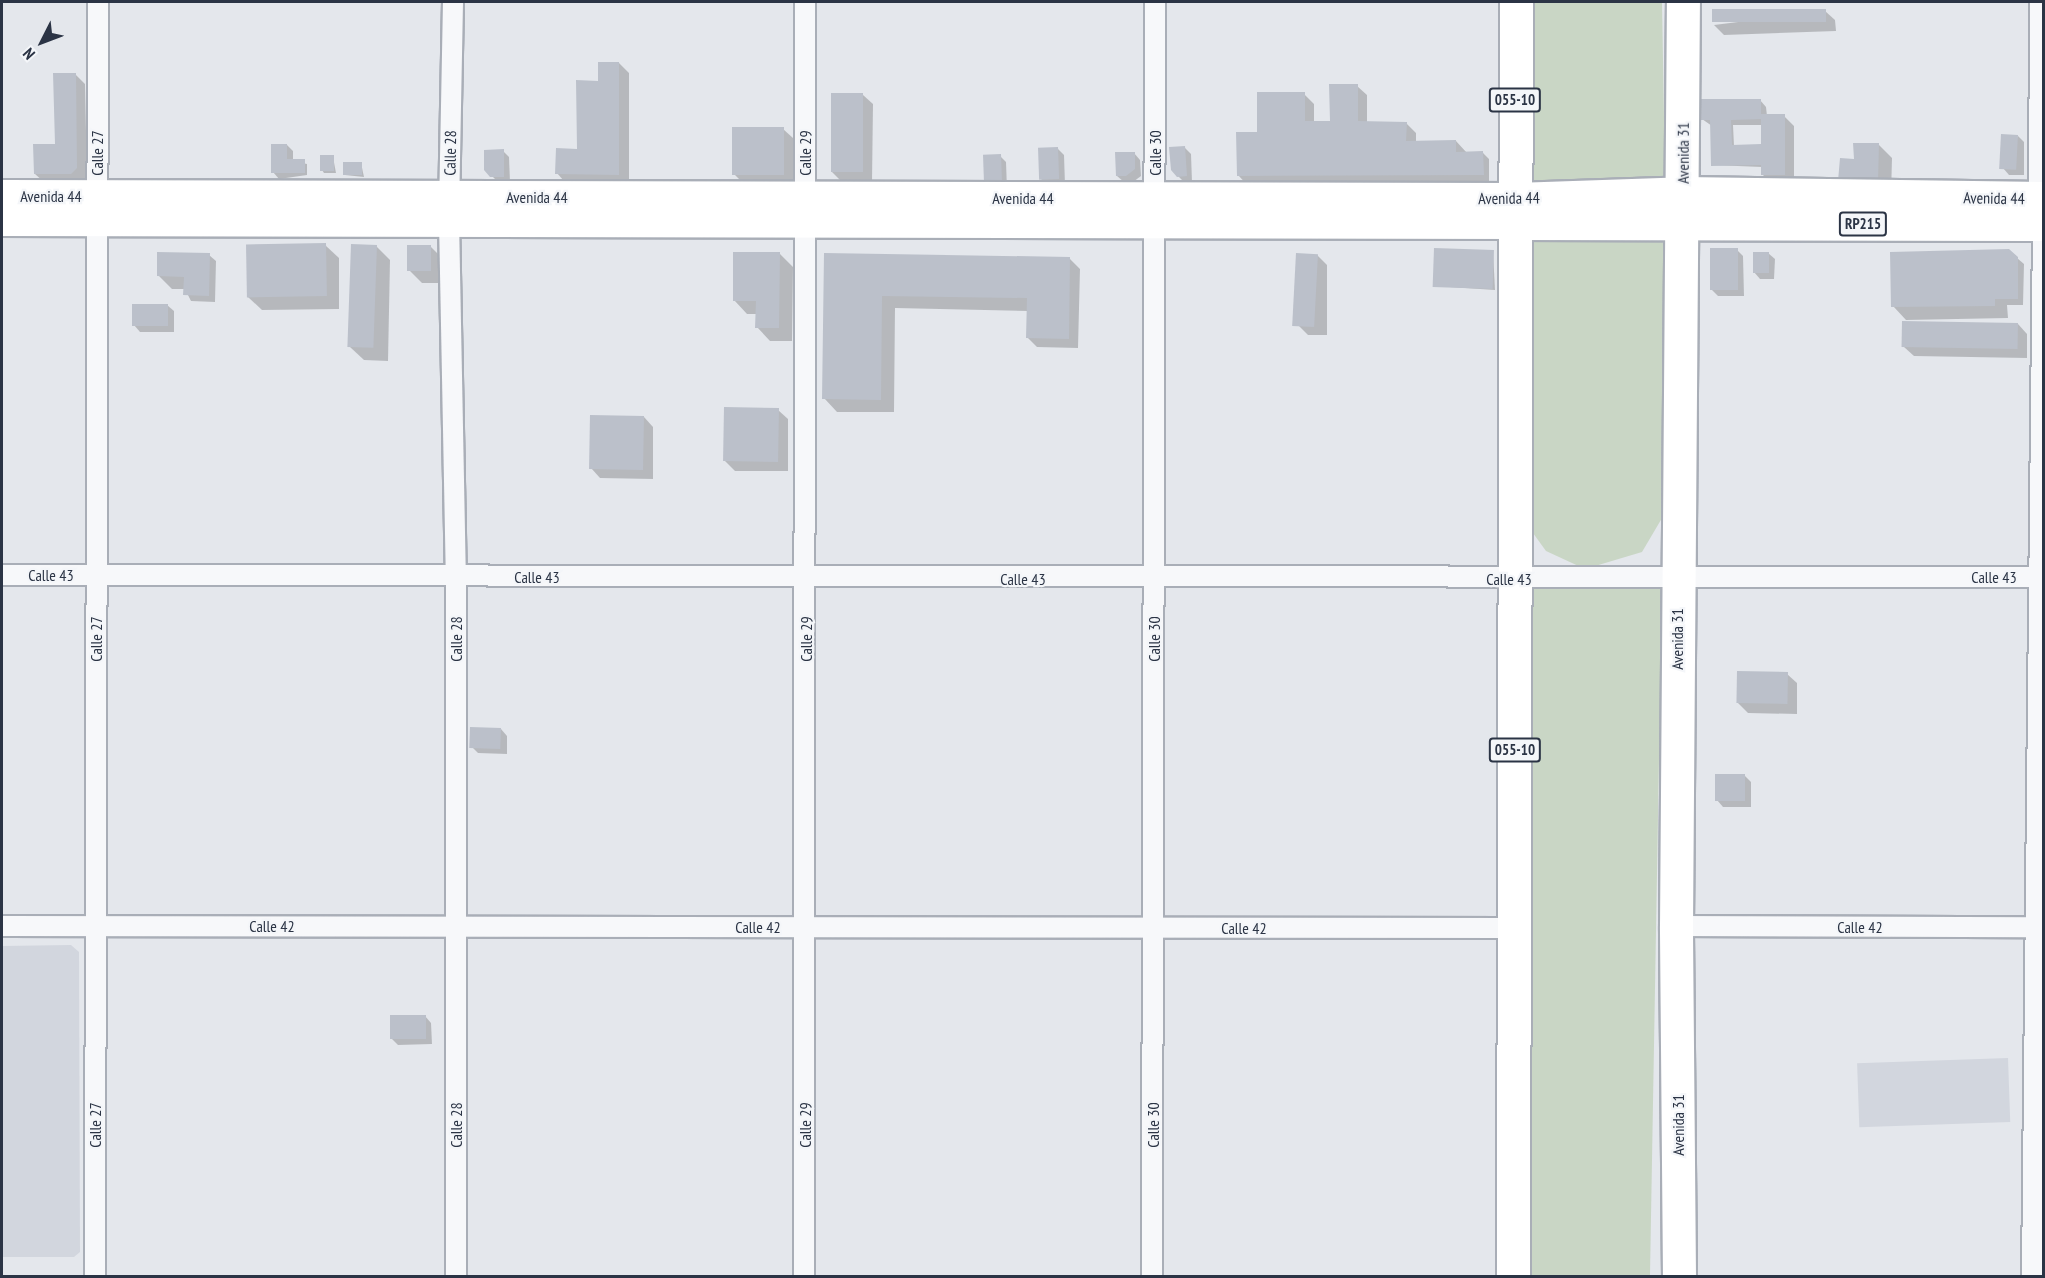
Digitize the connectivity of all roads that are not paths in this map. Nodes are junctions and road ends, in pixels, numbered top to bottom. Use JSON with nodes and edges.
{"nodes":[{"id":1,"x":98,"y":2,"type":"edge"},
{"id":2,"x":453,"y":2,"type":"edge"},
{"id":3,"x":805,"y":2,"type":"edge"},
{"id":4,"x":1155,"y":2,"type":"edge"},
{"id":5,"x":1516,"y":2,"type":"edge"},
{"id":6,"x":1683,"y":2,"type":"edge"},
{"id":7,"x":2040,"y":2,"type":"edge"},
{"id":8,"x":2,"y":196,"type":"edge"},
{"id":9,"x":97,"y":208,"type":"junction"},
{"id":10,"x":449,"y":208,"type":"junction"},
{"id":11,"x":1683,"y":208,"type":"junction"},
{"id":12,"x":806,"y":210,"type":"junction"},
{"id":13,"x":1155,"y":211,"type":"junction"},
{"id":14,"x":1516,"y":211,"type":"junction"},
{"id":15,"x":2042,"y":211,"type":"edge"},
{"id":16,"x":2,"y":220,"type":"edge"},
{"id":17,"x":2,"y":575,"type":"edge"},
{"id":18,"x":96,"y":576,"type":"junction"},
{"id":19,"x":1677,"y":576,"type":"junction"},
{"id":20,"x":456,"y":577,"type":"junction"},
{"id":21,"x":2041,"y":577,"type":"edge"},
{"id":22,"x":806,"y":578,"type":"junction"},
{"id":23,"x":1154,"y":579,"type":"junction"},
{"id":24,"x":1516,"y":579,"type":"junction"},
{"id":25,"x":2,"y":926,"type":"edge"},
{"id":26,"x":96,"y":926,"type":"junction"},
{"id":27,"x":1676,"y":926,"type":"junction"},
{"id":28,"x":456,"y":927,"type":"junction"},
{"id":29,"x":805,"y":927,"type":"junction"},
{"id":30,"x":2041,"y":927,"type":"edge"},
{"id":31,"x":1153,"y":928,"type":"junction"},
{"id":32,"x":1515,"y":928,"type":"junction"},
{"id":33,"x":95,"y":1276,"type":"edge"},
{"id":34,"x":456,"y":1276,"type":"edge"},
{"id":35,"x":804,"y":1276,"type":"edge"},
{"id":36,"x":1152,"y":1276,"type":"edge"},
{"id":37,"x":1513,"y":1276,"type":"edge"},
{"id":38,"x":1679,"y":1276,"type":"edge"},
{"id":39,"x":2032,"y":1276,"type":"edge"}],
"edges":[{"from":1,"to":9,"type":"street","name":"Calle 27"},
{"from":2,"to":10,"type":"street","name":"Calle 28"},
{"from":3,"to":12,"type":"street","name":"Calle 29"},
{"from":4,"to":13,"type":"street","name":"Calle 30"},
{"from":5,"to":14,"type":"highway","number":"055-10"},
{"from":6,"to":11,"type":"highway","name":"Avenida 31"},
{"from":7,"to":15,"type":"street"},
{"from":8,"to":9,"type":"main road","name":"Avenida 44"},
{"from":9,"to":10,"type":"main road","name":"Avenida 44"},
{"from":9,"to":16,"type":"main road","name":"Avenida 44"},
{"from":9,"to":18,"type":"street","name":"Calle 27"},
{"from":10,"to":12,"type":"main road","name":"Avenida 44"},
{"from":10,"to":20,"type":"street","name":"Calle 28"},
{"from":11,"to":14,"type":"highway","name":"Avenida 44","number":"RP215"},
{"from":11,"to":15,"type":"highway","name":"Avenida 44","number":"RP215"},
{"from":11,"to":19,"type":"highway","name":"Avenida 31"},
{"from":12,"to":13,"type":"main road","name":"Avenida 44"},
{"from":12,"to":22,"type":"street","name":"Calle 29"},
{"from":13,"to":14,"type":"main road","name":"Avenida 44"},
{"from":13,"to":23,"type":"street","name":"Calle 30"},
{"from":14,"to":24,"type":"highway","number":"055-10"},
{"from":15,"to":21,"type":"street"},
{"from":17,"to":18,"type":"street","name":"Calle 43"},
{"from":18,"to":20,"type":"street","name":"Calle 43"},
{"from":18,"to":26,"type":"street","name":"Calle 27"},
{"from":19,"to":21,"type":"street","name":"Calle 43"},
{"from":19,"to":24,"type":"street","name":"Calle 43"},
{"from":19,"to":27,"type":"highway","name":"Avenida 31"},
{"from":20,"to":22,"type":"street","name":"Calle 43"},
{"from":20,"to":28,"type":"street","name":"Calle 28"},
{"from":21,"to":30,"type":"street"},
{"from":22,"to":23,"type":"street","name":"Calle 43"},
{"from":22,"to":29,"type":"street","name":"Calle 29"},
{"from":23,"to":24,"type":"street","name":"Calle 43"},
{"from":23,"to":31,"type":"street","name":"Calle 30"},
{"from":24,"to":32,"type":"highway","number":"055-10"},
{"from":25,"to":26,"type":"street","name":"Calle 42"},
{"from":26,"to":28,"type":"street","name":"Calle 42"},
{"from":26,"to":33,"type":"street","name":"Calle 27"},
{"from":27,"to":30,"type":"street","name":"Calle 42"},
{"from":27,"to":38,"type":"highway","name":"Avenida 31"},
{"from":28,"to":29,"type":"street","name":"Calle 42"},
{"from":28,"to":34,"type":"street","name":"Calle 28"},
{"from":29,"to":31,"type":"street","name":"Calle 42"},
{"from":29,"to":35,"type":"street","name":"Calle 29"},
{"from":30,"to":39,"type":"street"},
{"from":31,"to":32,"type":"street","name":"Calle 42"},
{"from":31,"to":36,"type":"street","name":"Calle 30"},
{"from":32,"to":37,"type":"highway","number":"055-10"}]}
